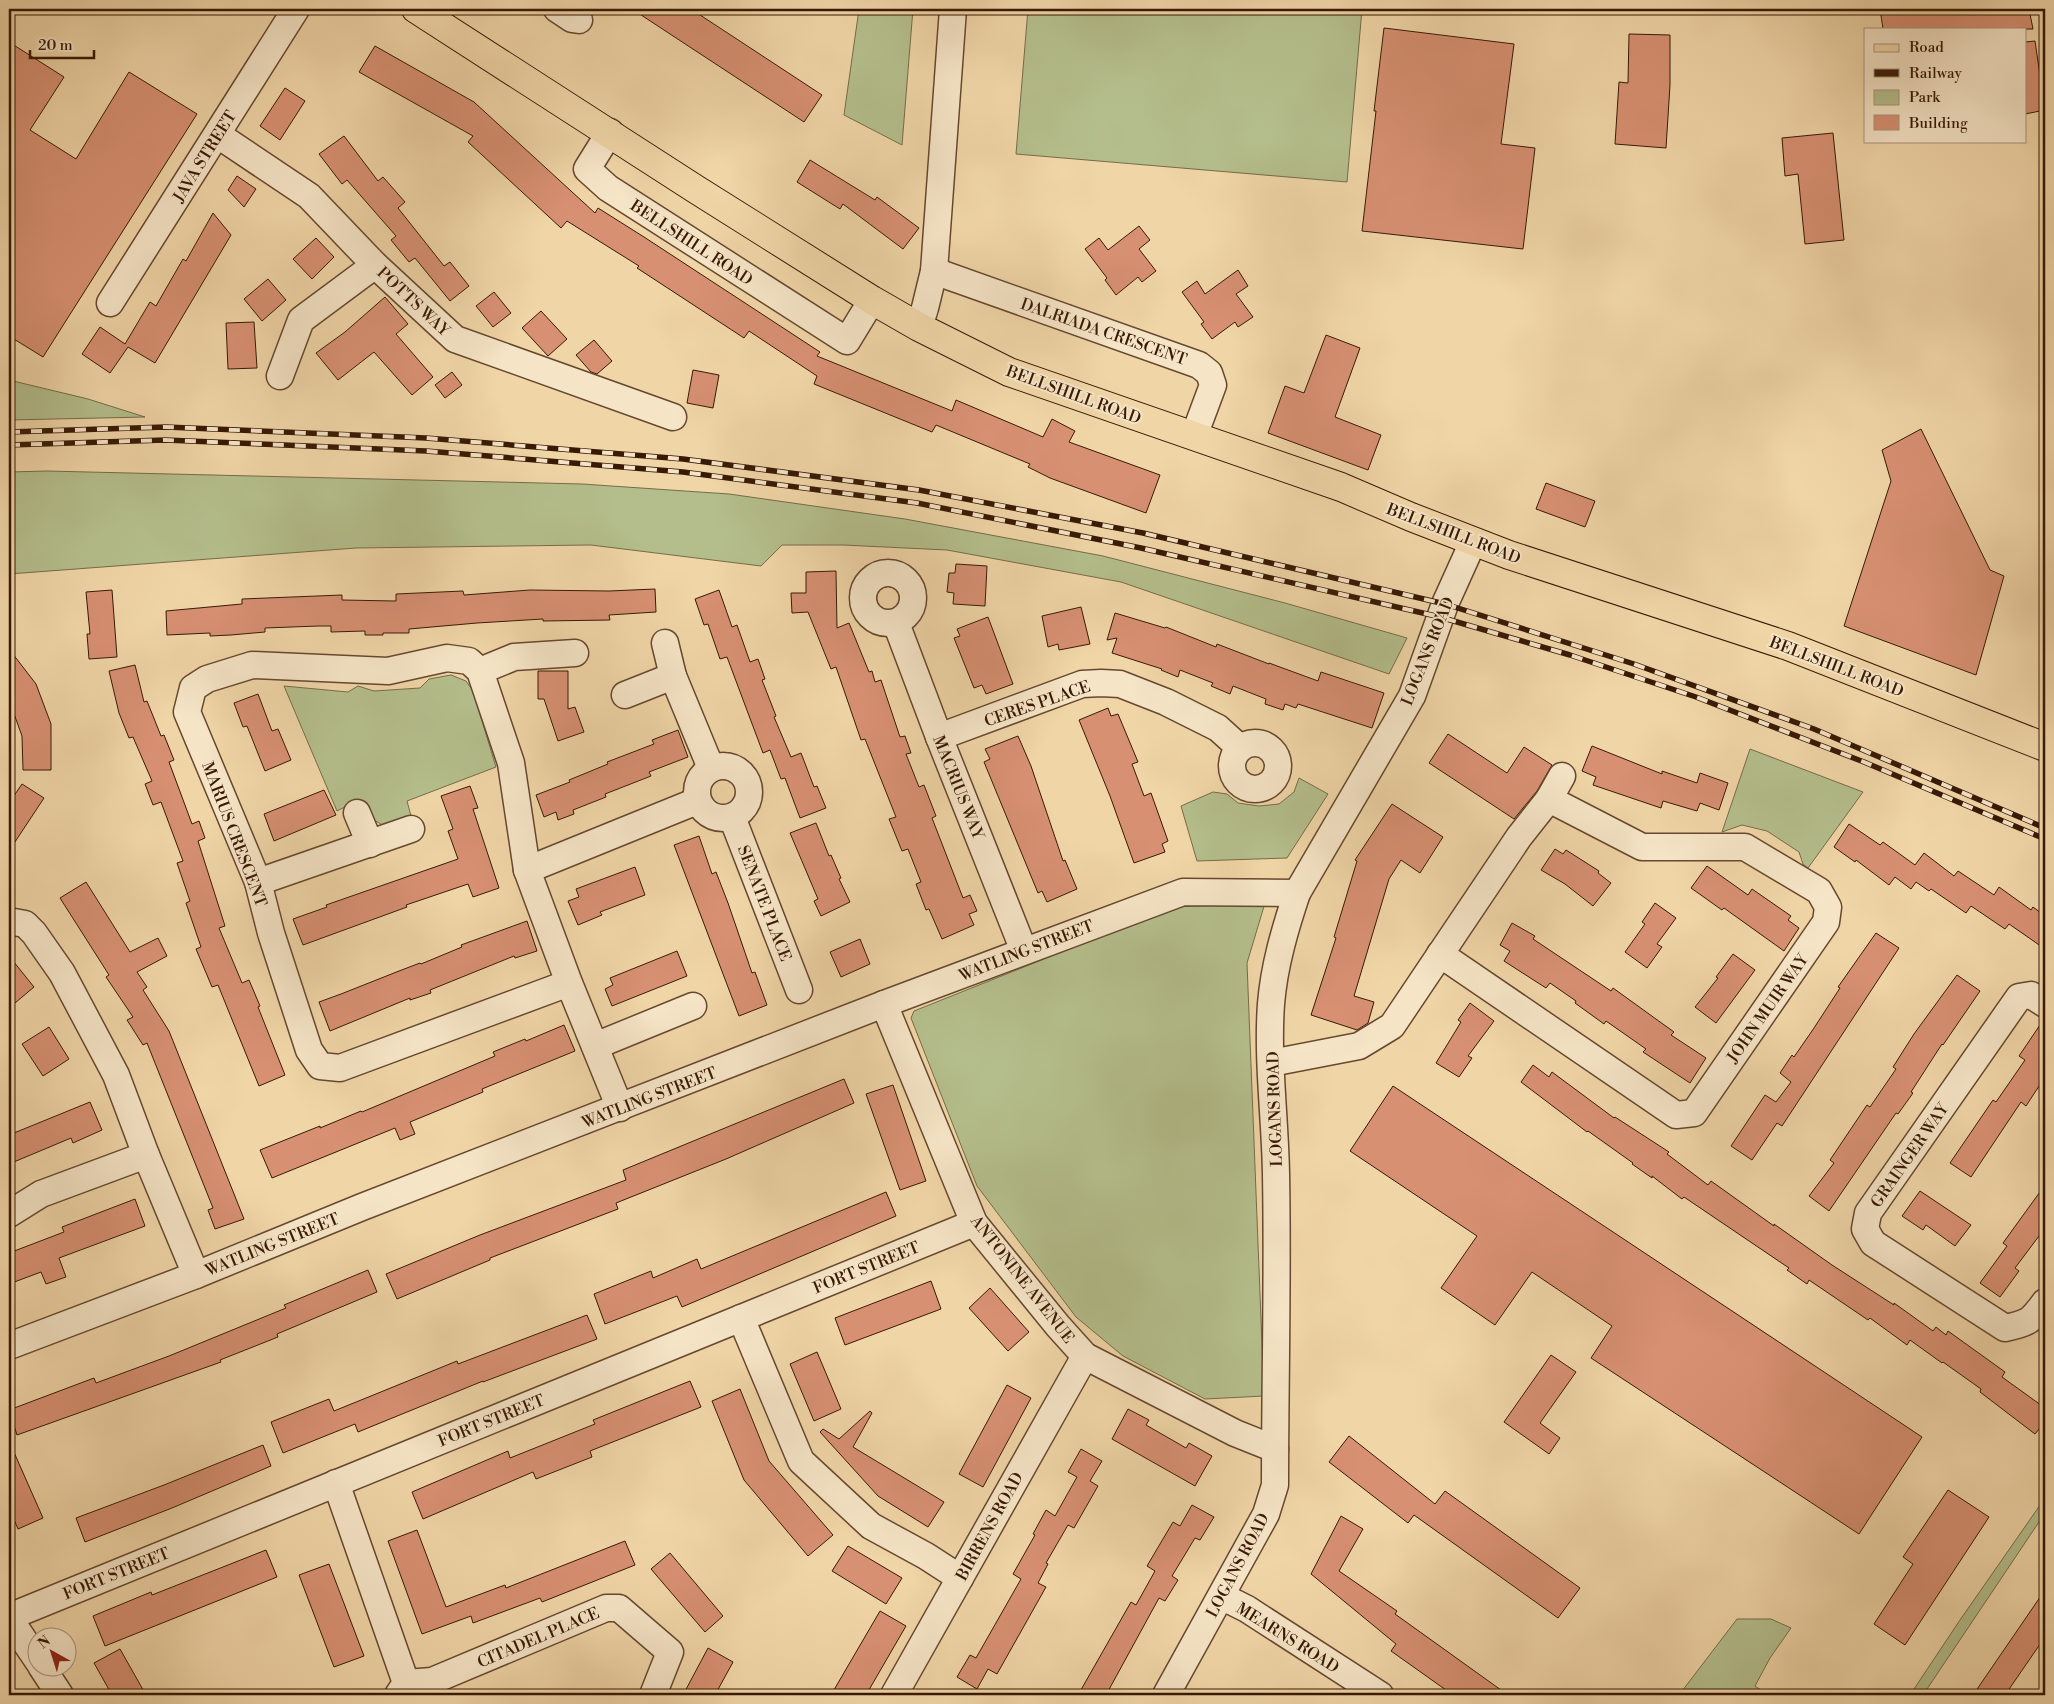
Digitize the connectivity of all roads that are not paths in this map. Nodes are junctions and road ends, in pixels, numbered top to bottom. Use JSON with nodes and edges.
{"nodes":[{"id":1,"x":296,"y":9,"type":"edge"},
{"id":2,"x":416,"y":9,"type":"edge"},
{"id":3,"x":953,"y":9,"type":"edge"},
{"id":4,"x":610,"y":132,"type":"junction"},
{"id":5,"x":218,"y":135,"type":"junction"},
{"id":6,"x":375,"y":265,"type":"junction"},
{"id":7,"x":934,"y":271,"type":"junction"},
{"id":8,"x":872,"y":300,"type":"junction"},
{"id":9,"x":110,"y":303,"type":"dead end"},
{"id":10,"x":918,"y":327,"type":"junction"},
{"id":11,"x":280,"y":376,"type":"dead end"},
{"id":12,"x":673,"y":417,"type":"dead end"},
{"id":13,"x":1194,"y":436,"type":"junction"},
{"id":14,"x":1473,"y":542,"type":"junction"},
{"id":15,"x":896,"y":623,"type":"dead end"},
{"id":16,"x":665,"y":643,"type":"dead end"},
{"id":17,"x":574,"y":653,"type":"dead end"},
{"id":18,"x":480,"y":671,"type":"junction"},
{"id":19,"x":673,"y":676,"type":"junction"},
{"id":20,"x":625,"y":695,"type":"dead end"},
{"id":21,"x":939,"y":738,"type":"junction"},
{"id":22,"x":2045,"y":747,"type":"edge"},
{"id":23,"x":1240,"y":748,"type":"dead end"},
{"id":24,"x":711,"y":768,"type":"junction"},
{"id":25,"x":1562,"y":776,"type":"dead end"},
{"id":26,"x":1549,"y":799,"type":"junction"},
{"id":27,"x":697,"y":800,"type":"junction"},
{"id":28,"x":357,"y":813,"type":"dead end"},
{"id":29,"x":732,"y":817,"type":"junction"},
{"id":30,"x":411,"y":829,"type":"dead end"},
{"id":31,"x":370,"y":844,"type":"junction"},
{"id":32,"x":527,"y":870,"type":"junction"},
{"id":33,"x":258,"y":882,"type":"junction"},
{"id":34,"x":1297,"y":893,"type":"junction"},
{"id":35,"x":9,"y":924,"type":"edge"},
{"id":36,"x":1024,"y":951,"type":"junction"},
{"id":37,"x":1440,"y":954,"type":"junction"},
{"id":38,"x":569,"y":983,"type":"junction"},
{"id":39,"x":800,"y":990,"type":"dead end"},
{"id":40,"x":884,"y":1004,"type":"junction"},
{"id":41,"x":2045,"y":1004,"type":"edge"},
{"id":42,"x":693,"y":1006,"type":"dead end"},
{"id":43,"x":595,"y":1046,"type":"junction"},
{"id":44,"x":1271,"y":1063,"type":"junction"},
{"id":45,"x":620,"y":1108,"type":"junction"},
{"id":46,"x":146,"y":1155,"type":"junction"},
{"id":47,"x":9,"y":1214,"type":"edge"},
{"id":48,"x":974,"y":1223,"type":"junction"},
{"id":49,"x":196,"y":1275,"type":"junction"},
{"id":50,"x":2045,"y":1302,"type":"edge"},
{"id":51,"x":741,"y":1318,"type":"junction"},
{"id":52,"x":9,"y":1346,"type":"edge"},
{"id":53,"x":1085,"y":1356,"type":"junction"},
{"id":54,"x":1275,"y":1449,"type":"junction"},
{"id":55,"x":336,"y":1483,"type":"junction"},
{"id":56,"x":960,"y":1578,"type":"junction"},
{"id":57,"x":1221,"y":1596,"type":"junction"},
{"id":58,"x":9,"y":1618,"type":"edge"},
{"id":59,"x":28,"y":1646,"type":"edge"},
{"id":60,"x":48,"y":1676,"type":"edge"},
{"id":61,"x":402,"y":1689,"type":"edge"},
{"id":62,"x":60,"y":1695,"type":"edge"},
{"id":63,"x":653,"y":1695,"type":"edge"},
{"id":64,"x":894,"y":1695,"type":"edge"},
{"id":65,"x":1166,"y":1695,"type":"edge"},
{"id":66,"x":1380,"y":1695,"type":"edge"}],
"edges":[{"from":1,"to":5,"type":"street","name":"JAVA STREET"},
{"from":2,"to":4,"type":"main road","name":"BELLSHILL ROAD"},
{"from":3,"to":7,"type":"street"},
{"from":4,"to":8,"type":"main road","name":"BELLSHILL ROAD"},
{"from":4,"to":8,"type":"street","name":"BELLSHILL ROAD"},
{"from":5,"to":6,"type":"street","name":"POTTS WAY"},
{"from":5,"to":9,"type":"street","name":"JAVA STREET"},
{"from":6,"to":11,"type":"street"},
{"from":6,"to":12,"type":"street","name":"POTTS WAY"},
{"from":7,"to":10,"type":"street"},
{"from":7,"to":13,"type":"street","name":"DALRIADA CRESCENT"},
{"from":8,"to":10,"type":"main road","name":"BELLSHILL ROAD"},
{"from":10,"to":13,"type":"main road","name":"BELLSHILL ROAD"},
{"from":13,"to":14,"type":"main road","name":"BELLSHILL ROAD"},
{"from":14,"to":22,"type":"main road","name":"BELLSHILL ROAD"},
{"from":14,"to":34,"type":"street","name":"LOGANS ROAD"},
{"from":15,"to":21,"type":"street","name":"MACRIUS WAY"},
{"from":16,"to":19,"type":"street"},
{"from":17,"to":18,"type":"street"},
{"from":18,"to":32,"type":"street"},
{"from":18,"to":33,"type":"street","name":"MARIUS CRESCENT"},
{"from":19,"to":20,"type":"street"},
{"from":19,"to":24,"type":"street"},
{"from":21,"to":23,"type":"street","name":"CERES PLACE"},
{"from":21,"to":36,"type":"street","name":"MACRIUS WAY"},
{"from":24,"to":27,"type":"street"},
{"from":24,"to":29,"type":"street"},
{"from":25,"to":26,"type":"street"},
{"from":26,"to":37,"type":"street"},
{"from":26,"to":37,"type":"street","name":"JOHN MUIR WAY"},
{"from":27,"to":29,"type":"street"},
{"from":27,"to":32,"type":"street"},
{"from":28,"to":31,"type":"street"},
{"from":29,"to":39,"type":"street","name":"SENATE PLACE"},
{"from":30,"to":31,"type":"street"},
{"from":31,"to":33,"type":"street"},
{"from":32,"to":38,"type":"street"},
{"from":33,"to":38,"type":"street","name":"MARIUS CRESCENT"},
{"from":34,"to":36,"type":"street","name":"WATLING STREET"},
{"from":34,"to":44,"type":"street","name":"LOGANS ROAD"},
{"from":35,"to":46,"type":"street"},
{"from":36,"to":40,"type":"street","name":"WATLING STREET"},
{"from":37,"to":44,"type":"street"},
{"from":38,"to":43,"type":"street"},
{"from":40,"to":45,"type":"street","name":"WATLING STREET"},
{"from":40,"to":48,"type":"street","name":"ANTONINE AVENUE"},
{"from":41,"to":50,"type":"street","name":"GRAINGER WAY"},
{"from":42,"to":43,"type":"street"},
{"from":43,"to":45,"type":"street"},
{"from":44,"to":54,"type":"street","name":"LOGANS ROAD"},
{"from":45,"to":49,"type":"street","name":"WATLING STREET"},
{"from":46,"to":47,"type":"street"},
{"from":46,"to":49,"type":"street"},
{"from":48,"to":51,"type":"street","name":"FORT STREET"},
{"from":48,"to":53,"type":"street","name":"ANTONINE AVENUE"},
{"from":49,"to":52,"type":"street","name":"WATLING STREET"},
{"from":51,"to":55,"type":"street","name":"FORT STREET"},
{"from":51,"to":56,"type":"street"},
{"from":53,"to":54,"type":"street","name":"ANTONINE AVENUE"},
{"from":53,"to":56,"type":"street","name":"BIRRENS ROAD"},
{"from":54,"to":57,"type":"street","name":"LOGANS ROAD"},
{"from":55,"to":58,"type":"street","name":"FORT STREET"},
{"from":55,"to":61,"type":"street","name":"CITADEL PLACE"},
{"from":56,"to":64,"type":"street","name":"BIRRENS ROAD"},
{"from":57,"to":65,"type":"street","name":"LOGANS ROAD"},
{"from":57,"to":66,"type":"street","name":"MEARNS ROAD"},
{"from":58,"to":59,"type":"street"},
{"from":60,"to":62,"type":"street"},
{"from":61,"to":63,"type":"street","name":"CITADEL PLACE"}]}
